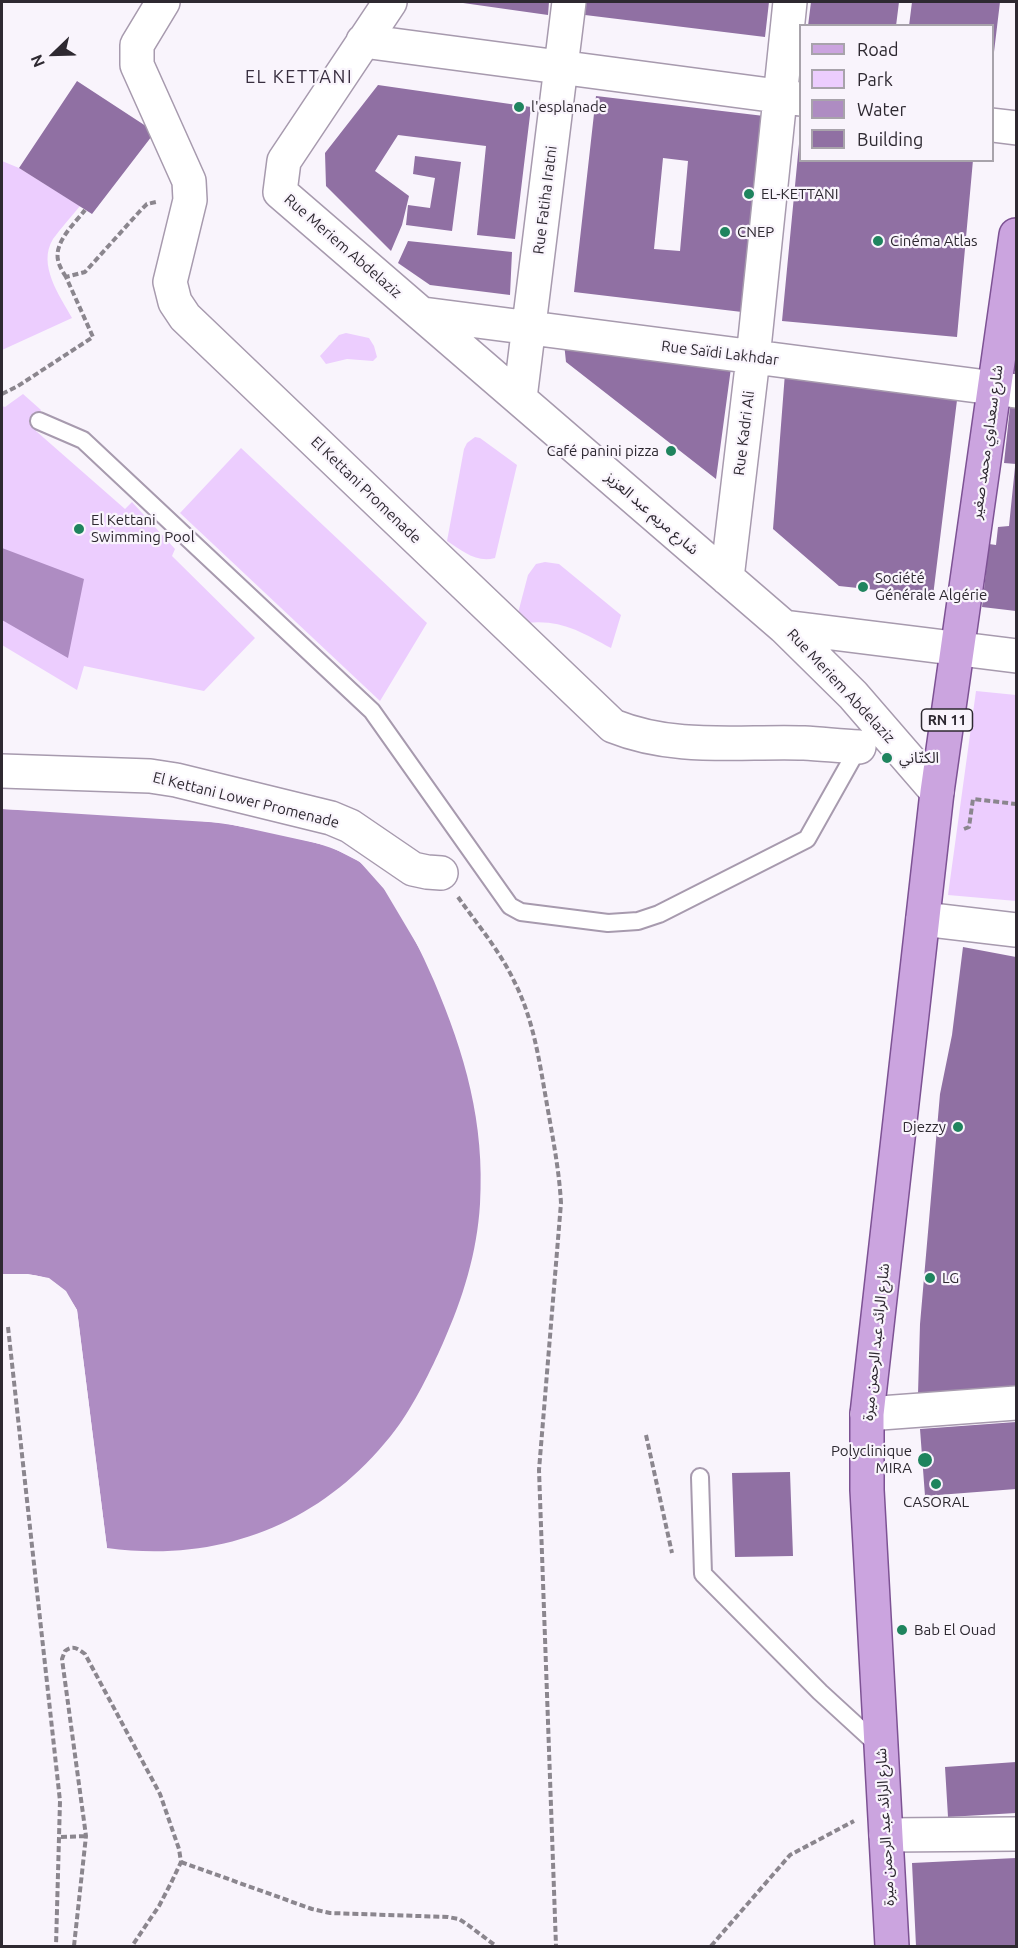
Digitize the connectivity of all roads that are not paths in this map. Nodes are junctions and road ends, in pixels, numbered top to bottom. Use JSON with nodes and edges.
{"nodes":[{"id":1,"x":163,"y":2,"type":"edge"},
{"id":2,"x":390,"y":2,"type":"edge"},
{"id":3,"x":569,"y":2,"type":"edge"},
{"id":4,"x":790,"y":2,"type":"edge"},
{"id":5,"x":363,"y":42,"type":"junction"},
{"id":6,"x":561,"y":68,"type":"junction"},
{"id":7,"x":790,"y":98,"type":"edge"},
{"id":8,"x":994,"y":124,"type":"edge"},
{"id":9,"x":1017,"y":128,"type":"edge"},
{"id":10,"x":1017,"y":235,"type":"edge"},
{"id":11,"x":423,"y":315,"type":"junction"},
{"id":12,"x":529,"y":328,"type":"junction"},
{"id":13,"x":753,"y":358,"type":"junction"},
{"id":14,"x":1006,"y":390,"type":"edge"},
{"id":15,"x":520,"y":398,"type":"junction"},
{"id":16,"x":39,"y":421,"type":"dead end"},
{"id":17,"x":727,"y":578,"type":"junction"},
{"id":18,"x":784,"y":627,"type":"junction"},
{"id":19,"x":957,"y":648,"type":"junction"},
{"id":20,"x":1017,"y":656,"type":"edge"},
{"id":21,"x":866,"y":733,"type":"junction"},
{"id":22,"x":2,"y":771,"type":"edge"},
{"id":23,"x":937,"y":792,"type":"junction"},
{"id":24,"x":441,"y":873,"type":"road end"},
{"id":25,"x":922,"y":919,"type":"junction"},
{"id":26,"x":1017,"y":930,"type":"edge"},
{"id":27,"x":1017,"y":1403,"type":"edge"},
{"id":28,"x":867,"y":1414,"type":"junction"},
{"id":29,"x":700,"y":1477,"type":"dead end"},
{"id":30,"x":881,"y":1748,"type":"junction"},
{"id":31,"x":885,"y":1820,"type":"junction"},
{"id":32,"x":1017,"y":1834,"type":"edge"},
{"id":33,"x":892,"y":1947,"type":"edge"}],
"edges":[{"from":1,"to":21,"type":"street","name":"El Kettani Promenade"},
{"from":2,"to":5,"type":"street","name":"Rue Meriem Abdelaziz"},
{"from":3,"to":6,"type":"street","name":"Rue Fatiha Iratni"},
{"from":4,"to":7,"type":"street","name":"Rue Kadri Ali"},
{"from":5,"to":6,"type":"street"},
{"from":5,"to":11,"type":"street","name":"Rue Meriem Abdelaziz"},
{"from":6,"to":7,"type":"street"},
{"from":6,"to":12,"type":"street","name":"Rue Fatiha Iratni"},
{"from":7,"to":13,"type":"street","name":"Rue Kadri Ali"},
{"from":8,"to":9,"type":"street"},
{"from":10,"to":14,"type":"main road","name":"شارع سعداوي محمد صغير","number":"RN 11"},
{"from":11,"to":12,"type":"street","name":"Rue Saïdi Lakhdar"},
{"from":11,"to":15,"type":"street","name":"Rue Meriem Abdelaziz"},
{"from":12,"to":13,"type":"street","name":"Rue Saïdi Lakhdar"},
{"from":12,"to":15,"type":"street","name":"Rue Fatiha Iratni"},
{"from":13,"to":14,"type":"street","name":"Rue Saïdi Lakhdar"},
{"from":13,"to":17,"type":"street","name":"Rue Kadri Ali"},
{"from":14,"to":19,"type":"main road","name":"شارع سعداوي محمد صغير","number":"RN 11"},
{"from":15,"to":17,"type":"street","name":"شارع مريم عبد العزيز"},
{"from":16,"to":21,"type":"lane"},
{"from":17,"to":18,"type":"street","name":"شارع مريم عبد العزيز"},
{"from":18,"to":19,"type":"street","name":"Rue Meriem Abdelaziz"},
{"from":18,"to":21,"type":"street","name":"Rue Meriem Abdelaziz"},
{"from":19,"to":20,"type":"street","name":"Rue Meriem Abdelaziz"},
{"from":19,"to":23,"type":"main road","number":"RN 11"},
{"from":21,"to":23,"type":"street","name":"Rue Meriem Abdelaziz"},
{"from":22,"to":24,"type":"street","name":"El Kettani Lower Promenade"},
{"from":23,"to":25,"type":"main road","number":"RN 11"},
{"from":25,"to":26,"type":"street"},
{"from":25,"to":28,"type":"main road","name":"شارع الرائد عبد الرحمن ميرة","number":"RN 11"},
{"from":27,"to":28,"type":"street"},
{"from":28,"to":30,"type":"main road","name":"شارع الرائد عبد الرحمن ميرة","number":"RN 11"},
{"from":29,"to":30,"type":"lane"},
{"from":30,"to":31,"type":"main road","name":"شارع الرائد عبد الرحمن ميرة","number":"RN 11"},
{"from":31,"to":32,"type":"street"},
{"from":31,"to":33,"type":"main road","name":"شارع الرائد عبد الرحمن ميرة","number":"RN 11"}]}
